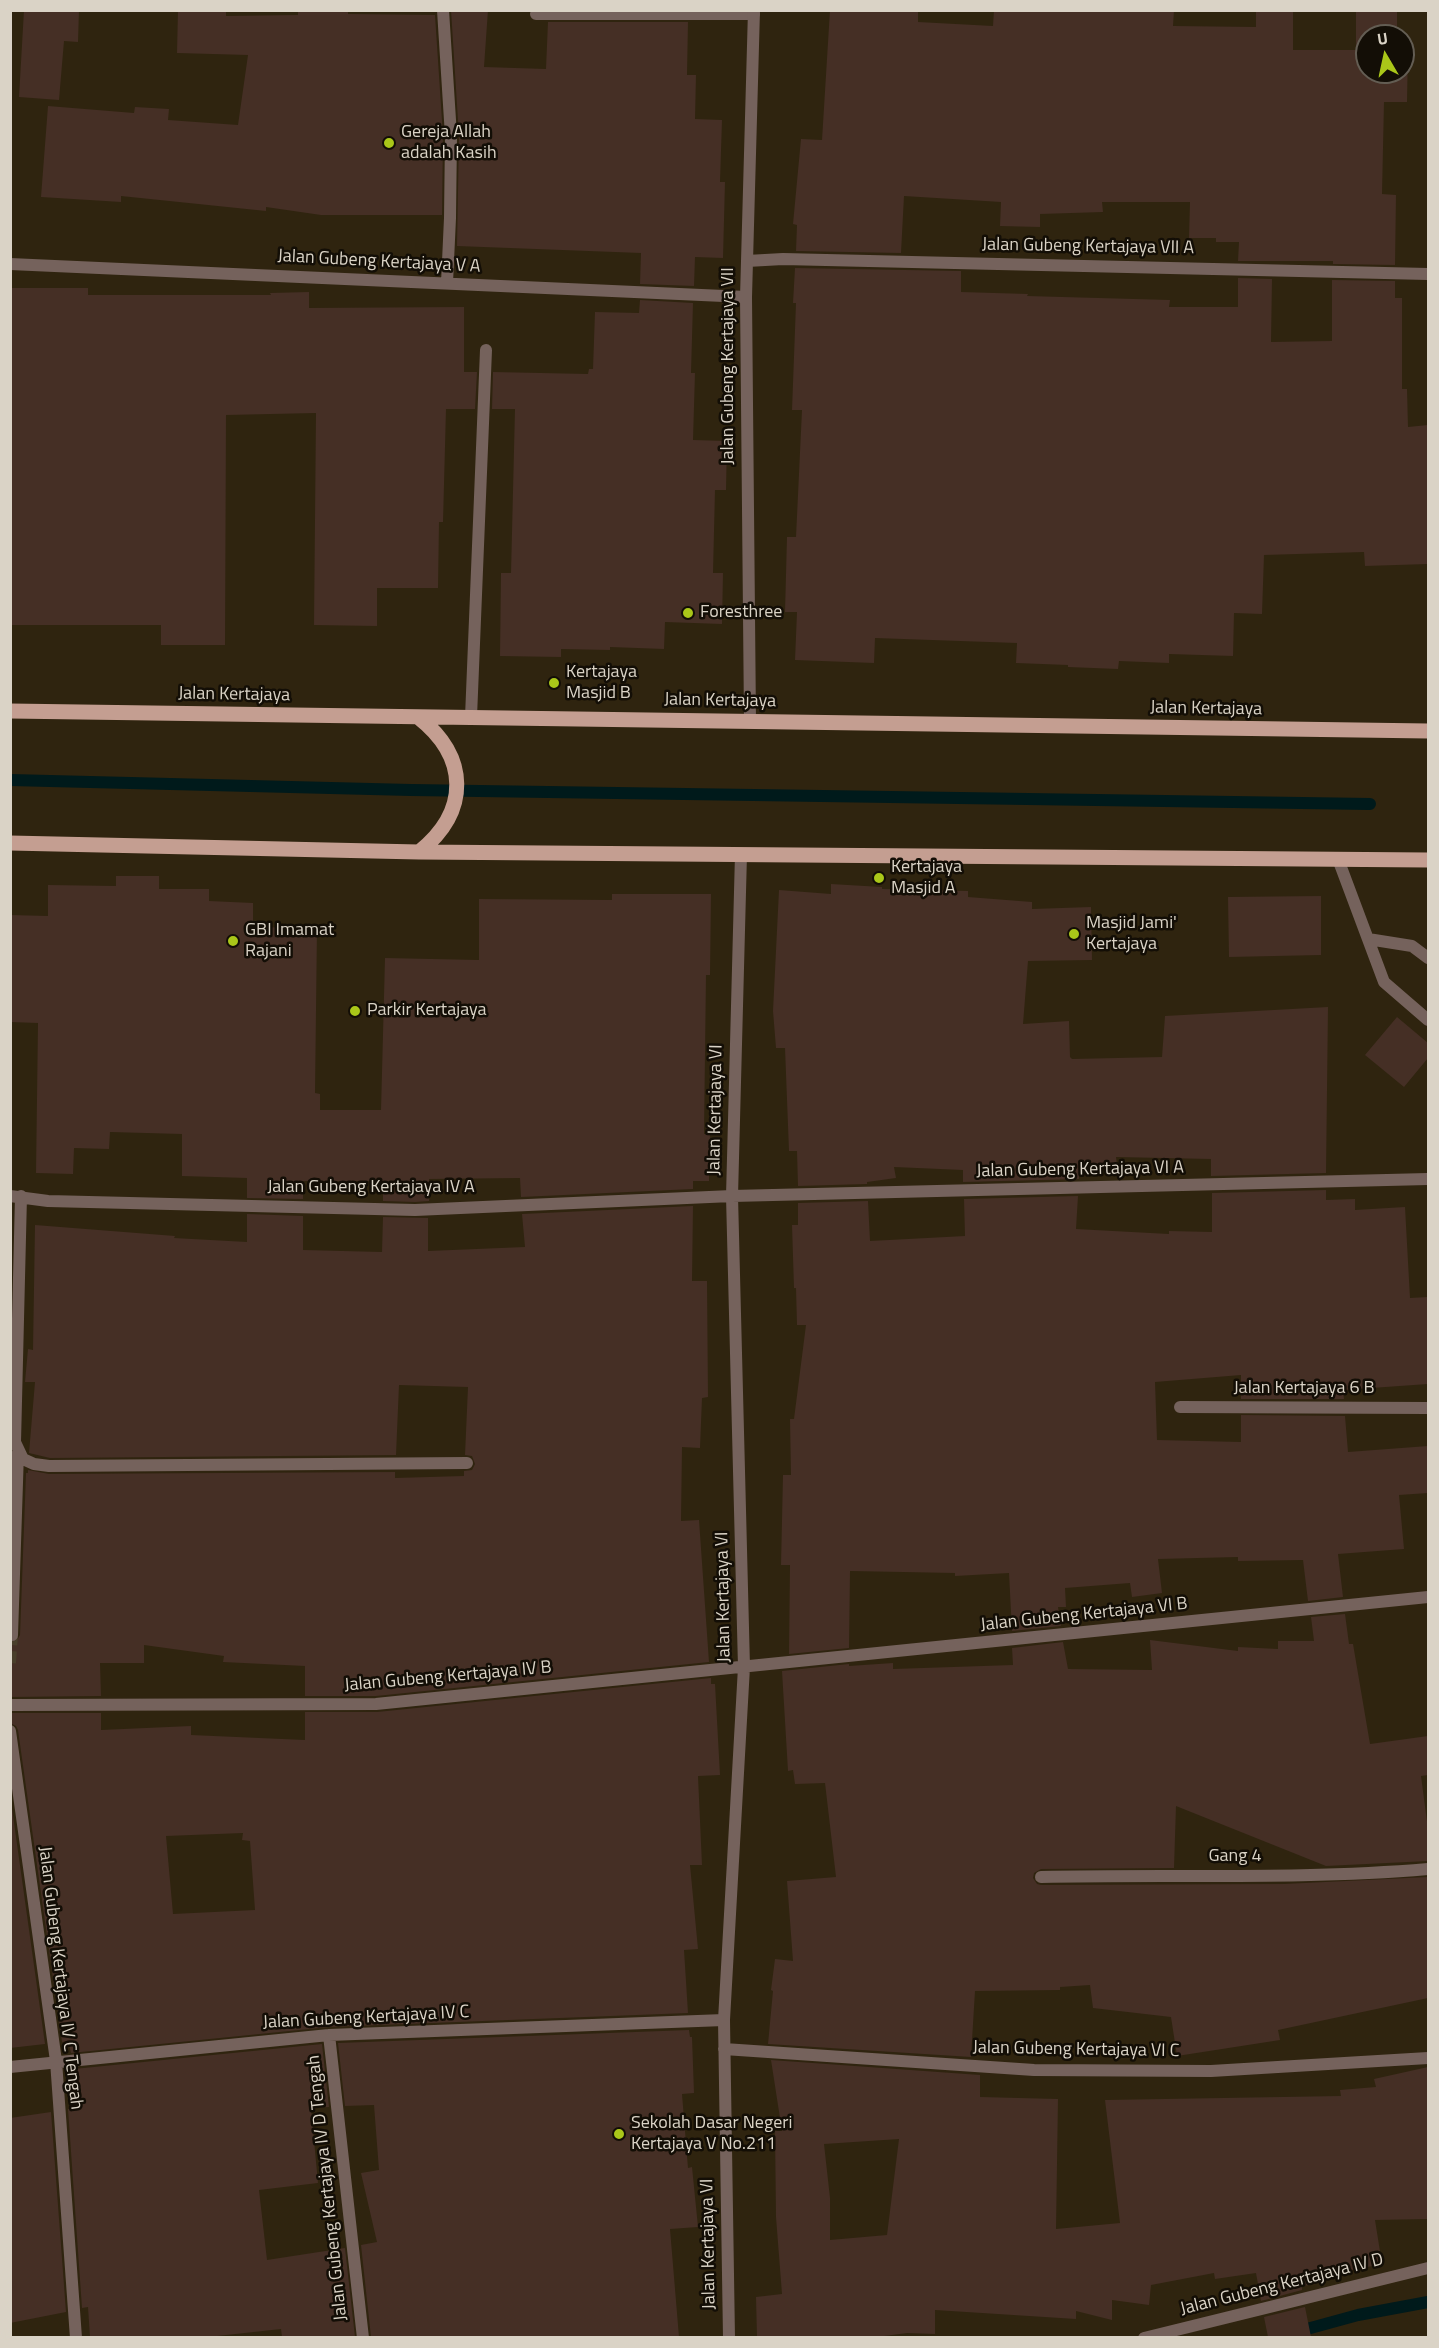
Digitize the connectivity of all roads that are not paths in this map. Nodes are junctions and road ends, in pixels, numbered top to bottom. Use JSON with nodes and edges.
{"nodes":[{"id":1,"x":443,"y":10,"type":"edge"},
{"id":2,"x":754,"y":12,"type":"edge"},
{"id":3,"x":536,"y":14,"type":"dead end"},
{"id":4,"x":747,"y":261,"type":"junction"},
{"id":5,"x":10,"y":264,"type":"edge"},
{"id":6,"x":1428,"y":274,"type":"edge"},
{"id":7,"x":447,"y":283,"type":"junction"},
{"id":8,"x":746,"y":297,"type":"junction"},
{"id":9,"x":486,"y":350,"type":"dead end"},
{"id":10,"x":10,"y":711,"type":"edge"},
{"id":11,"x":418,"y":717,"type":"junction"},
{"id":12,"x":471,"y":717,"type":"junction"},
{"id":13,"x":750,"y":721,"type":"junction"},
{"id":14,"x":1428,"y":731,"type":"edge"},
{"id":15,"x":10,"y":843,"type":"edge"},
{"id":16,"x":419,"y":852,"type":"junction"},
{"id":17,"x":741,"y":854,"type":"junction"},
{"id":18,"x":1338,"y":859,"type":"junction"},
{"id":19,"x":1428,"y":860,"type":"edge"},
{"id":20,"x":1368,"y":939,"type":"junction"},
{"id":21,"x":1428,"y":958,"type":"edge"},
{"id":22,"x":1428,"y":1020,"type":"edge"},
{"id":23,"x":1428,"y":1179,"type":"edge"},
{"id":24,"x":16,"y":1196,"type":"edge"},
{"id":25,"x":732,"y":1196,"type":"junction"},
{"id":26,"x":1180,"y":1407,"type":"dead end"},
{"id":27,"x":1428,"y":1408,"type":"edge"},
{"id":28,"x":18,"y":1452,"type":"junction"},
{"id":29,"x":467,"y":1463,"type":"dead end"},
{"id":30,"x":1428,"y":1597,"type":"edge"},
{"id":31,"x":12,"y":1635,"type":"dead end"},
{"id":32,"x":744,"y":1667,"type":"junction"},
{"id":33,"x":10,"y":1705,"type":"edge"},
{"id":34,"x":10,"y":1731,"type":"edge"},
{"id":35,"x":1428,"y":1869,"type":"edge"},
{"id":36,"x":1041,"y":1877,"type":"dead end"},
{"id":37,"x":724,"y":2020,"type":"junction"},
{"id":38,"x":329,"y":2035,"type":"junction"},
{"id":39,"x":724,"y":2049,"type":"junction"},
{"id":40,"x":1428,"y":2058,"type":"edge"},
{"id":41,"x":56,"y":2061,"type":"junction"},
{"id":42,"x":10,"y":2067,"type":"edge"},
{"id":43,"x":1428,"y":2268,"type":"edge"},
{"id":44,"x":76,"y":2337,"type":"edge"},
{"id":45,"x":363,"y":2337,"type":"edge"},
{"id":46,"x":729,"y":2337,"type":"edge"},
{"id":47,"x":1144,"y":2337,"type":"edge"}],
"edges":[{"from":1,"to":7,"type":"street"},
{"from":2,"to":3,"type":"street"},
{"from":2,"to":4,"type":"street","name":"Jalan Gubeng Kertajaya VII"},
{"from":4,"to":6,"type":"street","name":"Jalan Gubeng Kertajaya VII A"},
{"from":4,"to":8,"type":"street","name":"Jalan Gubeng Kertajaya VII"},
{"from":5,"to":7,"type":"street","name":"Jalan Gubeng Kertajaya V A"},
{"from":7,"to":8,"type":"street","name":"Jalan Gubeng Kertajaya V A"},
{"from":8,"to":13,"type":"street","name":"Jalan Gubeng Kertajaya VII"},
{"from":9,"to":12,"type":"street"},
{"from":10,"to":11,"type":"main road","name":"Jalan Kertajaya"},
{"from":11,"to":12,"type":"main road","name":"Jalan Kertajaya"},
{"from":11,"to":16,"type":"main road"},
{"from":12,"to":13,"type":"main road","name":"Jalan Kertajaya"},
{"from":13,"to":14,"type":"main road","name":"Jalan Kertajaya"},
{"from":15,"to":16,"type":"main road"},
{"from":16,"to":17,"type":"main road"},
{"from":17,"to":18,"type":"main road"},
{"from":17,"to":25,"type":"street","name":"Jalan Kertajaya VI"},
{"from":18,"to":19,"type":"main road"},
{"from":18,"to":20,"type":"street"},
{"from":20,"to":21,"type":"street"},
{"from":20,"to":22,"type":"street"},
{"from":23,"to":25,"type":"street","name":"Jalan Gubeng Kertajaya VI A"},
{"from":24,"to":25,"type":"street","name":"Jalan Gubeng Kertajaya IV A"},
{"from":24,"to":28,"type":"street"},
{"from":25,"to":32,"type":"street","name":"Jalan Kertajaya VI"},
{"from":26,"to":27,"type":"street","name":"Jalan Kertajaya 6 B"},
{"from":28,"to":29,"type":"street"},
{"from":28,"to":31,"type":"street"},
{"from":30,"to":32,"type":"street","name":"Jalan Gubeng Kertajaya VI B"},
{"from":32,"to":33,"type":"street","name":"Jalan Gubeng Kertajaya IV B"},
{"from":32,"to":37,"type":"street","name":"Jalan Kertajaya VI"},
{"from":34,"to":41,"type":"street","name":"Jalan Gubeng Kertajaya IV C Tengah"},
{"from":35,"to":36,"type":"street","name":"Gang 4"},
{"from":37,"to":38,"type":"street","name":"Jalan Gubeng Kertajaya IV C"},
{"from":37,"to":39,"type":"street","name":"Jalan Kertajaya VI"},
{"from":38,"to":41,"type":"street","name":"Jalan Gubeng Kertajaya IV C"},
{"from":38,"to":45,"type":"street","name":"Jalan Gubeng Kertajaya IV D Tengah"},
{"from":39,"to":40,"type":"street","name":"Jalan Gubeng Kertajaya VI C"},
{"from":39,"to":46,"type":"street","name":"Jalan Kertajaya VI"},
{"from":41,"to":42,"type":"street","name":"Jalan Gubeng Kertajaya IV C"},
{"from":41,"to":44,"type":"street","name":"Jalan Gubeng Kertajaya IV C Tengah"},
{"from":43,"to":47,"type":"street","name":"Jalan Gubeng Kertajaya IV D"}]}
